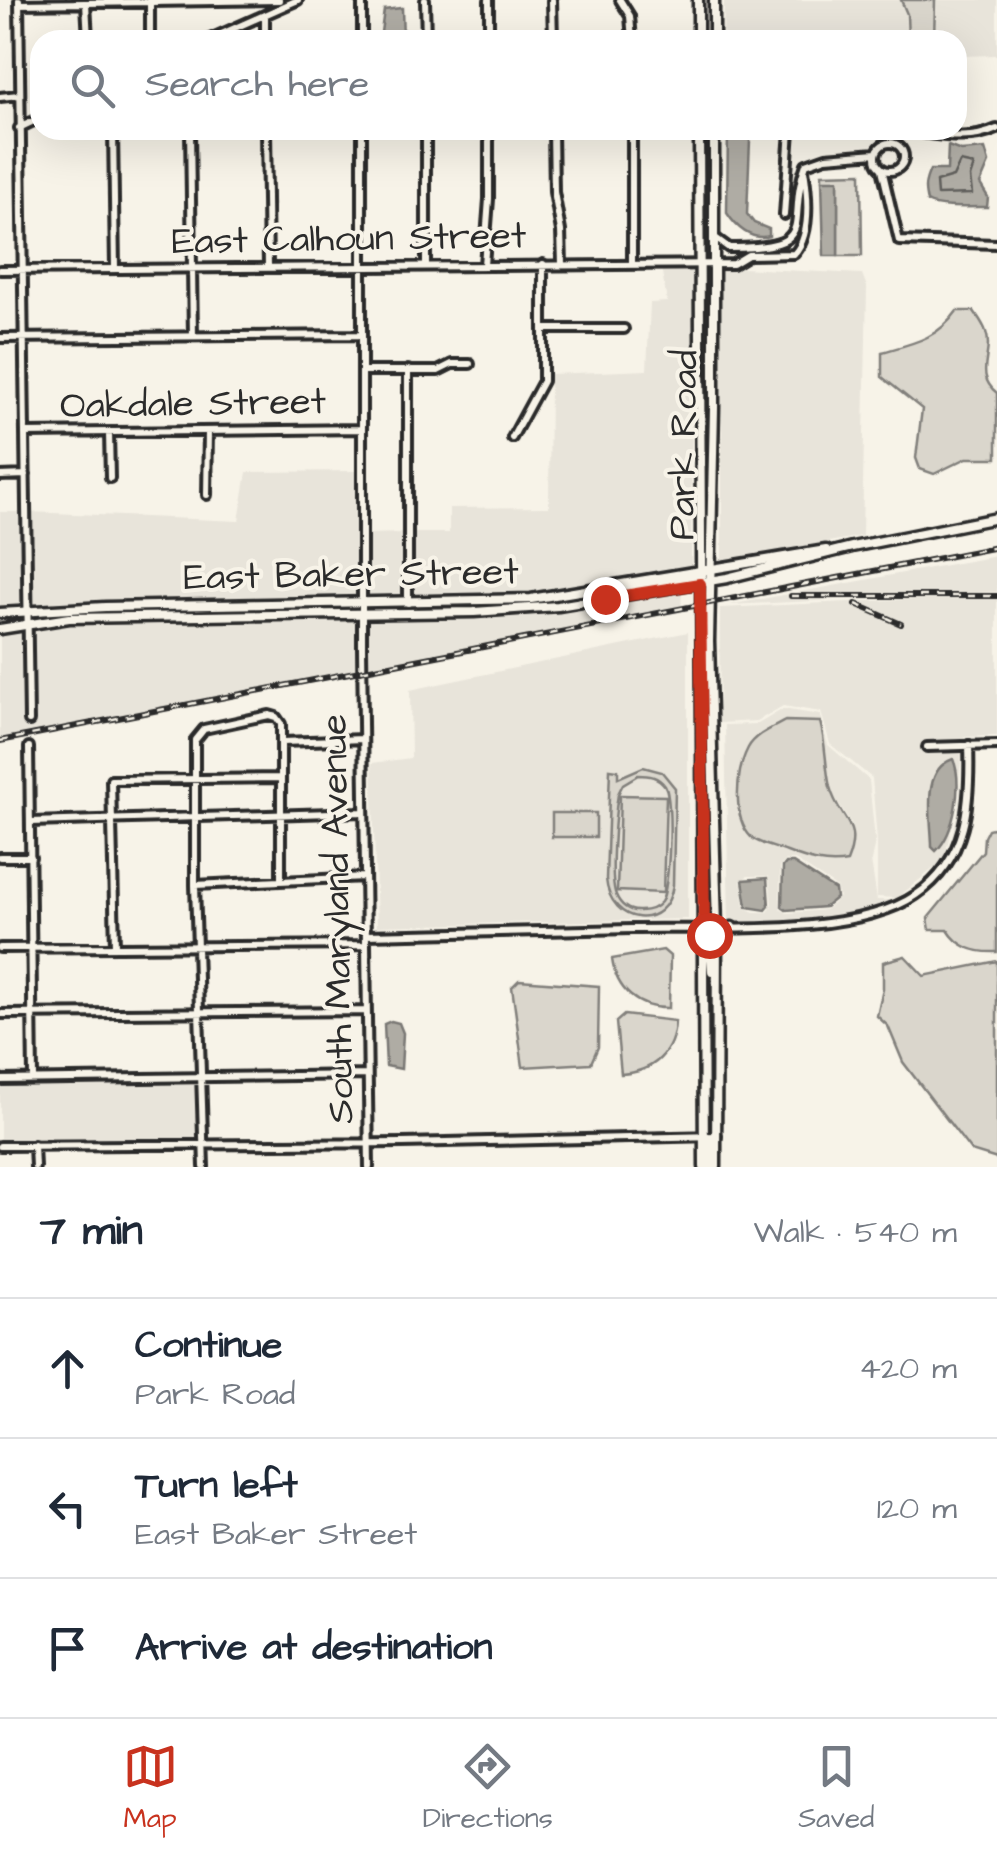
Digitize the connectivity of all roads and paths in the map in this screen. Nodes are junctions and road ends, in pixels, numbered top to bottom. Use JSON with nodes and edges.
{"nodes":[{"id":1,"x":279,"y":0,"type":"edge"},
{"id":2,"x":298,"y":0,"type":"edge"},
{"id":3,"x":362,"y":0,"type":"edge"},
{"id":4,"x":426,"y":0,"type":"edge"},
{"id":5,"x":489,"y":0,"type":"edge"},
{"id":6,"x":552,"y":0,"type":"edge"},
{"id":7,"x":620,"y":0,"type":"edge"},
{"id":8,"x":698,"y":0,"type":"edge"},
{"id":9,"x":714,"y":0,"type":"edge"},
{"id":10,"x":19,"y":2,"type":"edge"},
{"id":11,"x":150,"y":2,"type":"edge"},
{"id":12,"x":86,"y":3,"type":"junction"},
{"id":13,"x":265,"y":15,"type":"junction"},
{"id":14,"x":87,"y":30,"type":"edge"},
{"id":15,"x":150,"y":30,"type":"edge"},
{"id":16,"x":231,"y":30,"type":"edge"},
{"id":17,"x":265,"y":30,"type":"edge"},
{"id":18,"x":362,"y":30,"type":"edge"},
{"id":19,"x":426,"y":30,"type":"edge"},
{"id":20,"x":489,"y":30,"type":"edge"},
{"id":21,"x":553,"y":30,"type":"edge"},
{"id":22,"x":631,"y":30,"type":"edge"},
{"id":23,"x":698,"y":30,"type":"edge"},
{"id":24,"x":714,"y":30,"type":"edge"},
{"id":25,"x":18,"y":95,"type":"junction"},
{"id":26,"x":0,"y":97,"type":"edge"},
{"id":27,"x":30,"y":123,"type":"edge"},
{"id":28,"x":18,"y":128,"type":"junction"},
{"id":29,"x":997,"y":129,"type":"edge"},
{"id":30,"x":967,"y":138,"type":"edge"},
{"id":31,"x":113,"y":140,"type":"edge"},
{"id":32,"x":190,"y":140,"type":"edge"},
{"id":33,"x":266,"y":140,"type":"edge"},
{"id":34,"x":362,"y":140,"type":"edge"},
{"id":35,"x":426,"y":140,"type":"edge"},
{"id":36,"x":489,"y":140,"type":"edge"},
{"id":37,"x":553,"y":140,"type":"edge"},
{"id":38,"x":632,"y":140,"type":"edge"},
{"id":39,"x":698,"y":140,"type":"edge"},
{"id":40,"x":714,"y":140,"type":"edge"},
{"id":41,"x":789,"y":140,"type":"edge"},
{"id":42,"x":898,"y":140,"type":"edge"},
{"id":43,"x":896,"y":144,"type":"junction"},
{"id":44,"x":876,"y":153,"type":"junction"},
{"id":45,"x":882,"y":168,"type":"junction"},
{"id":46,"x":802,"y":174,"type":"junction"},
{"id":47,"x":787,"y":178,"type":"junction"},
{"id":48,"x":784,"y":215,"type":"dead end"},
{"id":49,"x":802,"y":225,"type":"junction"},
{"id":50,"x":714,"y":237,"type":"junction"},
{"id":51,"x":777,"y":244,"type":"junction"},
{"id":52,"x":997,"y":244,"type":"edge"},
{"id":53,"x":748,"y":251,"type":"junction"},
{"id":54,"x":779,"y":255,"type":"junction"},
{"id":55,"x":632,"y":263,"type":"junction"},
{"id":56,"x":699,"y":263,"type":"junction"},
{"id":57,"x":714,"y":263,"type":"junction"},
{"id":58,"x":543,"y":264,"type":"junction"},
{"id":59,"x":562,"y":264,"type":"junction"},
{"id":60,"x":484,"y":265,"type":"junction"},
{"id":61,"x":426,"y":266,"type":"junction"},
{"id":62,"x":362,"y":267,"type":"junction"},
{"id":63,"x":115,"y":268,"type":"junction"},
{"id":64,"x":192,"y":268,"type":"junction"},
{"id":65,"x":268,"y":268,"type":"junction"},
{"id":66,"x":21,"y":269,"type":"junction"},
{"id":67,"x":0,"y":270,"type":"edge"},
{"id":68,"x":543,"y":329,"type":"junction"},
{"id":69,"x":624,"y":329,"type":"dead end"},
{"id":70,"x":362,"y":335,"type":"junction"},
{"id":71,"x":192,"y":336,"type":"junction"},
{"id":72,"x":0,"y":338,"type":"edge"},
{"id":73,"x":22,"y":338,"type":"junction"},
{"id":74,"x":470,"y":364,"type":"dead end"},
{"id":75,"x":362,"y":370,"type":"junction"},
{"id":76,"x":408,"y":370,"type":"junction"},
{"id":77,"x":362,"y":429,"type":"junction"},
{"id":78,"x":208,"y":432,"type":"junction"},
{"id":79,"x":25,"y":433,"type":"junction"},
{"id":80,"x":109,"y":433,"type":"junction"},
{"id":81,"x":512,"y":438,"type":"dead end"},
{"id":82,"x":26,"y":475,"type":"junction"},
{"id":83,"x":0,"y":476,"type":"edge"},
{"id":84,"x":110,"y":478,"type":"dead end"},
{"id":85,"x":207,"y":495,"type":"dead end"},
{"id":86,"x":997,"y":518,"type":"edge"},
{"id":87,"x":704,"y":576,"type":"junction"},
{"id":88,"x":408,"y":603,"type":"junction"},
{"id":89,"x":282,"y":604,"type":"junction"},
{"id":90,"x":105,"y":607,"type":"junction"},
{"id":91,"x":363,"y":608,"type":"junction"},
{"id":92,"x":27,"y":610,"type":"junction"},
{"id":93,"x":187,"y":611,"type":"junction"},
{"id":94,"x":0,"y":612,"type":"edge"},
{"id":95,"x":282,"y":615,"type":"junction"},
{"id":96,"x":105,"y":618,"type":"junction"},
{"id":97,"x":27,"y":622,"type":"junction"},
{"id":98,"x":0,"y":629,"type":"edge"},
{"id":99,"x":29,"y":721,"type":"dead end"},
{"id":100,"x":363,"y":739,"type":"junction"},
{"id":101,"x":283,"y":742,"type":"junction"},
{"id":102,"x":997,"y":745,"type":"edge"},
{"id":103,"x":969,"y":746,"type":"junction"},
{"id":104,"x":29,"y":747,"type":"dead end"},
{"id":105,"x":927,"y":747,"type":"dead end"},
{"id":106,"x":280,"y":778,"type":"junction"},
{"id":107,"x":196,"y":779,"type":"junction"},
{"id":108,"x":364,"y":812,"type":"junction"},
{"id":109,"x":280,"y":814,"type":"junction"},
{"id":110,"x":196,"y":817,"type":"junction"},
{"id":111,"x":112,"y":820,"type":"junction"},
{"id":112,"x":31,"y":822,"type":"junction"},
{"id":113,"x":702,"y":838,"type":"junction"},
{"id":114,"x":0,"y":857,"type":"edge"},
{"id":115,"x":31,"y":857,"type":"junction"},
{"id":116,"x":365,"y":877,"type":"junction"},
{"id":117,"x":281,"y":880,"type":"junction"},
{"id":118,"x":196,"y":885,"type":"junction"},
{"id":119,"x":704,"y":927,"type":"junction"},
{"id":120,"x":717,"y":927,"type":"junction"},
{"id":121,"x":732,"y":927,"type":"junction"},
{"id":122,"x":366,"y":935,"type":"junction"},
{"id":123,"x":366,"y":944,"type":"junction"},
{"id":124,"x":197,"y":946,"type":"junction"},
{"id":125,"x":115,"y":947,"type":"junction"},
{"id":126,"x":0,"y":948,"type":"edge"},
{"id":127,"x":32,"y":948,"type":"junction"},
{"id":128,"x":716,"y":1010,"type":"junction"},
{"id":129,"x":366,"y":1011,"type":"junction"},
{"id":130,"x":201,"y":1012,"type":"junction"},
{"id":131,"x":0,"y":1014,"type":"edge"},
{"id":132,"x":32,"y":1014,"type":"junction"},
{"id":133,"x":367,"y":1075,"type":"junction"},
{"id":134,"x":203,"y":1076,"type":"junction"},
{"id":135,"x":33,"y":1079,"type":"junction"},
{"id":136,"x":0,"y":1080,"type":"edge"},
{"id":137,"x":704,"y":1135,"type":"junction"},
{"id":138,"x":716,"y":1136,"type":"junction"},
{"id":139,"x":369,"y":1141,"type":"junction"},
{"id":140,"x":204,"y":1142,"type":"junction"},
{"id":141,"x":34,"y":1145,"type":"junction"},
{"id":142,"x":0,"y":1146,"type":"edge"},
{"id":143,"x":35,"y":1167,"type":"edge"},
{"id":144,"x":204,"y":1167,"type":"edge"},
{"id":145,"x":369,"y":1167,"type":"edge"},
{"id":146,"x":710,"y":1167,"type":"edge"}],
"edges":[{"from":1,"to":11,"type":"street"},
{"from":2,"to":13,"type":"street"},
{"from":3,"to":18,"type":"street"},
{"from":4,"to":19,"type":"street"},
{"from":5,"to":20,"type":"street"},
{"from":6,"to":21,"type":"street"},
{"from":7,"to":22,"type":"street"},
{"from":8,"to":23,"type":"main road"},
{"from":9,"to":24,"type":"main road"},
{"from":10,"to":12,"type":"street"},
{"from":10,"to":25,"type":"street"},
{"from":11,"to":12,"type":"street"},
{"from":11,"to":15,"type":"street"},
{"from":12,"to":14,"type":"street"},
{"from":13,"to":16,"type":"street"},
{"from":13,"to":17,"type":"street"},
{"from":25,"to":26,"type":"street"},
{"from":25,"to":28,"type":"street"},
{"from":27,"to":28,"type":"street"},
{"from":28,"to":66,"type":"street"},
{"from":29,"to":30,"type":"street"},
{"from":31,"to":63,"type":"street"},
{"from":32,"to":64,"type":"street"},
{"from":33,"to":65,"type":"street"},
{"from":34,"to":62,"type":"street","name":"South Maryland Avenue"},
{"from":35,"to":61,"type":"street"},
{"from":36,"to":60,"type":"street"},
{"from":37,"to":59,"type":"street"},
{"from":38,"to":55,"type":"street"},
{"from":39,"to":56,"type":"main road","name":"Park Road"},
{"from":40,"to":50,"type":"main road","name":"Park Road"},
{"from":41,"to":47,"type":"street"},
{"from":42,"to":43,"type":"street"},
{"from":43,"to":44,"type":"street"},
{"from":43,"to":45,"type":"street"},
{"from":44,"to":45,"type":"street"},
{"from":44,"to":46,"type":"street"},
{"from":45,"to":52,"type":"street"},
{"from":46,"to":47,"type":"street"},
{"from":46,"to":49,"type":"street"},
{"from":47,"to":48,"type":"street"},
{"from":49,"to":51,"type":"street"},
{"from":49,"to":54,"type":"street"},
{"from":50,"to":53,"type":"street"},
{"from":50,"to":57,"type":"main road","name":"Park Road"},
{"from":51,"to":53,"type":"street"},
{"from":51,"to":54,"type":"street"},
{"from":53,"to":54,"type":"street"},
{"from":53,"to":57,"type":"street","name":"East Calhoun Street"},
{"from":55,"to":56,"type":"street","name":"East Calhoun Street"},
{"from":55,"to":59,"type":"street","name":"East Calhoun Street"},
{"from":56,"to":57,"type":"street","name":"East Calhoun Street"},
{"from":56,"to":87,"type":"main road","name":"Park Road"},
{"from":57,"to":87,"type":"main road","name":"Park Road"},
{"from":58,"to":59,"type":"street","name":"East Calhoun Street"},
{"from":58,"to":60,"type":"street","name":"East Calhoun Street"},
{"from":58,"to":68,"type":"street"},
{"from":60,"to":61,"type":"street","name":"East Calhoun Street"},
{"from":61,"to":62,"type":"street","name":"East Calhoun Street"},
{"from":62,"to":65,"type":"street","name":"East Calhoun Street"},
{"from":62,"to":70,"type":"street","name":"South Maryland Avenue"},
{"from":63,"to":64,"type":"street","name":"East Calhoun Street"},
{"from":63,"to":66,"type":"street","name":"East Calhoun Street"},
{"from":64,"to":65,"type":"street","name":"East Calhoun Street"},
{"from":64,"to":71,"type":"street"},
{"from":66,"to":67,"type":"street","name":"East Calhoun Street"},
{"from":66,"to":73,"type":"street"},
{"from":68,"to":69,"type":"street"},
{"from":68,"to":81,"type":"street"},
{"from":70,"to":71,"type":"street"},
{"from":70,"to":75,"type":"street","name":"South Maryland Avenue"},
{"from":71,"to":73,"type":"street"},
{"from":72,"to":73,"type":"street"},
{"from":73,"to":79,"type":"street"},
{"from":74,"to":76,"type":"street"},
{"from":75,"to":76,"type":"street"},
{"from":75,"to":77,"type":"street","name":"South Maryland Avenue"},
{"from":76,"to":88,"type":"street"},
{"from":77,"to":78,"type":"street","name":"Oakdale Street"},
{"from":77,"to":91,"type":"street","name":"South Maryland Avenue"},
{"from":78,"to":80,"type":"street","name":"Oakdale Street"},
{"from":78,"to":85,"type":"street"},
{"from":79,"to":80,"type":"street","name":"Oakdale Street"},
{"from":79,"to":82,"type":"street"},
{"from":80,"to":84,"type":"street"},
{"from":82,"to":83,"type":"street"},
{"from":82,"to":92,"type":"street"},
{"from":86,"to":87,"type":"main road"},
{"from":87,"to":88,"type":"main road","name":"East Baker Street"},
{"from":87,"to":91,"type":"main road","name":"East Baker Street"},
{"from":87,"to":113,"type":"main road","name":"Park Road"},
{"from":87,"to":120,"type":"main road","name":"Park Road"},
{"from":88,"to":91,"type":"main road","name":"East Baker Street"},
{"from":89,"to":91,"type":"main road","name":"East Baker Street"},
{"from":89,"to":93,"type":"main road","name":"East Baker Street"},
{"from":89,"to":95,"type":"street"},
{"from":90,"to":92,"type":"main road","name":"East Baker Street"},
{"from":90,"to":93,"type":"main road","name":"East Baker Street"},
{"from":90,"to":96,"type":"street"},
{"from":91,"to":95,"type":"main road","name":"East Baker Street"},
{"from":91,"to":100,"type":"street","name":"South Maryland Avenue"},
{"from":92,"to":94,"type":"main road","name":"East Baker Street"},
{"from":92,"to":97,"type":"street"},
{"from":93,"to":95,"type":"main road","name":"East Baker Street"},
{"from":93,"to":96,"type":"main road","name":"East Baker Street"},
{"from":96,"to":97,"type":"main road","name":"East Baker Street"},
{"from":97,"to":98,"type":"main road","name":"East Baker Street"},
{"from":97,"to":99,"type":"street"},
{"from":100,"to":101,"type":"street"},
{"from":100,"to":108,"type":"street","name":"South Maryland Avenue"},
{"from":101,"to":106,"type":"street"},
{"from":101,"to":107,"type":"street"},
{"from":102,"to":103,"type":"street"},
{"from":103,"to":105,"type":"street"},
{"from":103,"to":121,"type":"street"},
{"from":104,"to":112,"type":"street"},
{"from":106,"to":107,"type":"street"},
{"from":106,"to":109,"type":"street"},
{"from":107,"to":110,"type":"street"},
{"from":107,"to":111,"type":"street"},
{"from":108,"to":109,"type":"street"},
{"from":108,"to":116,"type":"street","name":"South Maryland Avenue"},
{"from":109,"to":110,"type":"street"},
{"from":109,"to":117,"type":"street"},
{"from":110,"to":111,"type":"street"},
{"from":110,"to":118,"type":"street"},
{"from":111,"to":112,"type":"street"},
{"from":111,"to":125,"type":"street"},
{"from":112,"to":115,"type":"street"},
{"from":113,"to":119,"type":"main road","name":"Park Road"},
{"from":113,"to":120,"type":"main road"},
{"from":114,"to":115,"type":"street"},
{"from":115,"to":127,"type":"street"},
{"from":116,"to":117,"type":"street"},
{"from":116,"to":122,"type":"street","name":"South Maryland Avenue"},
{"from":117,"to":118,"type":"street"},
{"from":118,"to":124,"type":"street"},
{"from":119,"to":120,"type":"street"},
{"from":119,"to":122,"type":"street"},
{"from":119,"to":128,"type":"main road"},
{"from":119,"to":137,"type":"main road","name":"Park Road"},
{"from":120,"to":121,"type":"street"},
{"from":120,"to":128,"type":"main road","name":"Park Road"},
{"from":121,"to":128,"type":"main road"},
{"from":122,"to":123,"type":"street","name":"South Maryland Avenue"},
{"from":123,"to":124,"type":"street"},
{"from":123,"to":129,"type":"street","name":"South Maryland Avenue"},
{"from":124,"to":125,"type":"street"},
{"from":124,"to":130,"type":"street"},
{"from":125,"to":127,"type":"street"},
{"from":126,"to":127,"type":"street"},
{"from":127,"to":132,"type":"street"},
{"from":128,"to":138,"type":"main road","name":"Park Road"},
{"from":129,"to":130,"type":"street"},
{"from":129,"to":133,"type":"street","name":"South Maryland Avenue"},
{"from":130,"to":132,"type":"street"},
{"from":130,"to":134,"type":"street"},
{"from":131,"to":132,"type":"street"},
{"from":132,"to":135,"type":"street"},
{"from":133,"to":134,"type":"street"},
{"from":133,"to":139,"type":"street","name":"South Maryland Avenue"},
{"from":134,"to":135,"type":"street"},
{"from":134,"to":140,"type":"street"},
{"from":135,"to":136,"type":"street"},
{"from":137,"to":138,"type":"street"},
{"from":137,"to":139,"type":"street"},
{"from":137,"to":146,"type":"main road","name":"Park Road"},
{"from":138,"to":146,"type":"main road","name":"Park Road"},
{"from":139,"to":140,"type":"street"},
{"from":139,"to":145,"type":"street","name":"South Maryland Avenue"},
{"from":140,"to":141,"type":"street"},
{"from":140,"to":144,"type":"street"},
{"from":141,"to":142,"type":"street"},
{"from":141,"to":143,"type":"street"}]}
